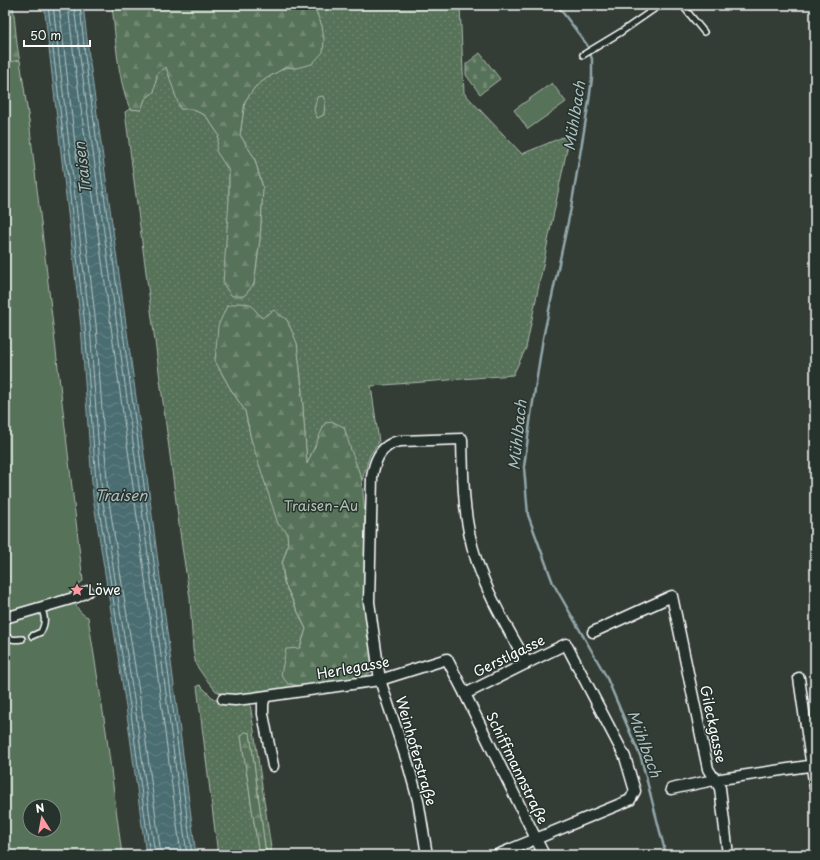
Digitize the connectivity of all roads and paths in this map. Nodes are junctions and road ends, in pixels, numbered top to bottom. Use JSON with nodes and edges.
{"nodes":[{"id":1,"x":660,"y":5,"type":"edge"},
{"id":2,"x":682,"y":5,"type":"edge"},
{"id":3,"x":704,"y":32,"type":"dead end"},
{"id":4,"x":584,"y":55,"type":"dead end"},
{"id":5,"x":88,"y":591,"type":"dead end"},
{"id":6,"x":42,"y":607,"type":"junction"},
{"id":7,"x":5,"y":618,"type":"edge"},
{"id":8,"x":593,"y":632,"type":"dead end"},
{"id":9,"x":5,"y":635,"type":"edge"},
{"id":10,"x":32,"y":636,"type":"dead end"},
{"id":11,"x":22,"y":639,"type":"dead end"},
{"id":12,"x":527,"y":663,"type":"junction"},
{"id":13,"x":799,"y":678,"type":"dead end"},
{"id":14,"x":380,"y":680,"type":"junction"},
{"id":15,"x":466,"y":694,"type":"junction"},
{"id":16,"x":265,"y":696,"type":"junction"},
{"id":17,"x":223,"y":699,"type":"dead end"},
{"id":18,"x":813,"y":765,"type":"edge"},
{"id":19,"x":273,"y":766,"type":"dead end"},
{"id":20,"x":714,"y":780,"type":"junction"},
{"id":21,"x":815,"y":788,"type":"edge"},
{"id":22,"x":671,"y":789,"type":"dead end"},
{"id":23,"x":536,"y":838,"type":"junction"},
{"id":24,"x":427,"y":855,"type":"edge"},
{"id":25,"x":497,"y":855,"type":"edge"},
{"id":26,"x":544,"y":855,"type":"edge"},
{"id":27,"x":728,"y":855,"type":"edge"}],
"edges":[{"from":1,"to":4,"type":"lane"},
{"from":2,"to":3,"type":"lane"},
{"from":5,"to":6,"type":"street"},
{"from":6,"to":7,"type":"street"},
{"from":6,"to":10,"type":"lane"},
{"from":8,"to":20,"type":"street","name":"Gileckgasse"},
{"from":9,"to":11,"type":"lane"},
{"from":12,"to":14,"type":"street","name":"Weinhoferstraße"},
{"from":12,"to":15,"type":"street","name":"Gerstlgasse"},
{"from":12,"to":23,"type":"street","name":"Gerstlgasse"},
{"from":13,"to":18,"type":"street"},
{"from":14,"to":15,"type":"street","name":"Herlegasse"},
{"from":14,"to":16,"type":"street","name":"Herlegasse"},
{"from":14,"to":24,"type":"street","name":"Weinhoferstraße"},
{"from":15,"to":23,"type":"street","name":"Schiffmannstraße"},
{"from":16,"to":17,"type":"street","name":"Herlegasse"},
{"from":16,"to":19,"type":"street"},
{"from":18,"to":20,"type":"street"},
{"from":18,"to":21,"type":"street"},
{"from":20,"to":22,"type":"street"},
{"from":20,"to":27,"type":"street","name":"Gileckgasse"},
{"from":23,"to":25,"type":"street"},
{"from":23,"to":26,"type":"street","name":"Schiffmannstraße"}]}
